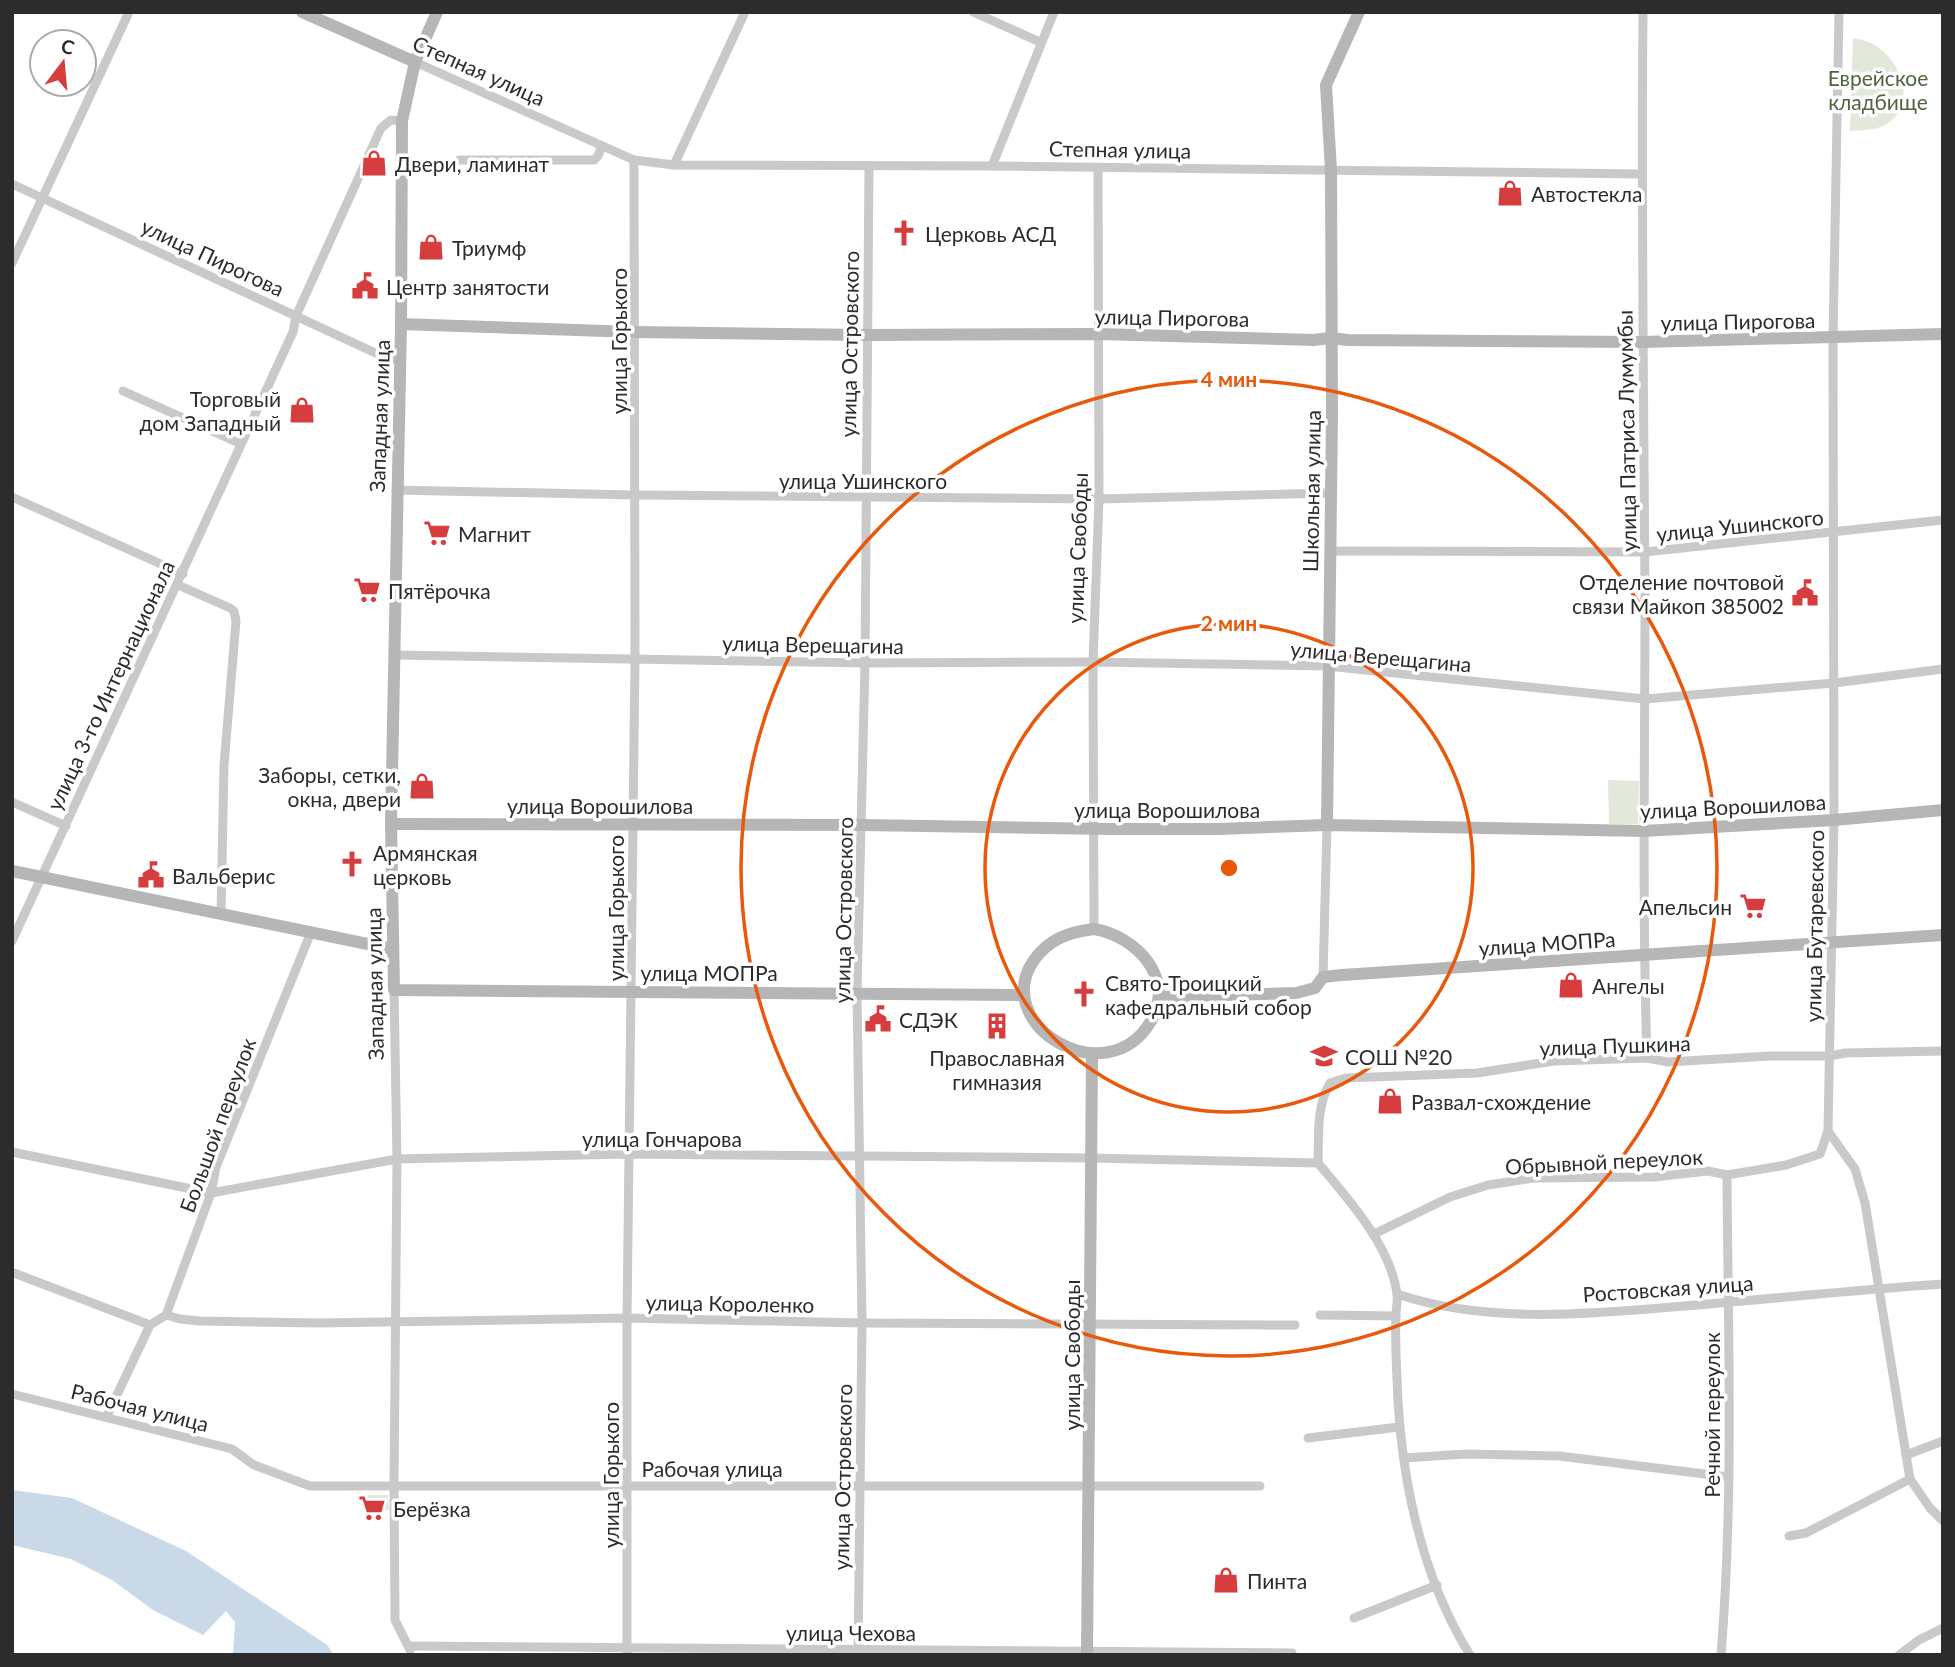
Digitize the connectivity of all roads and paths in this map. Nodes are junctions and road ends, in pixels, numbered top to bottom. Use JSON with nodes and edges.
{"nodes":[{"id":1,"x":129,"y":12,"type":"edge"},
{"id":2,"x":302,"y":12,"type":"edge"},
{"id":3,"x":437,"y":12,"type":"edge"},
{"id":4,"x":745,"y":12,"type":"edge"},
{"id":5,"x":973,"y":12,"type":"edge"},
{"id":6,"x":1054,"y":12,"type":"edge"},
{"id":7,"x":1359,"y":12,"type":"edge"},
{"id":8,"x":1643,"y":12,"type":"edge"},
{"id":9,"x":1839,"y":12,"type":"edge"},
{"id":10,"x":1040,"y":42,"type":"junction"},
{"id":11,"x":415,"y":62,"type":"junction"},
{"id":12,"x":401,"y":121,"type":"junction"},
{"id":13,"x":602,"y":146,"type":"junction"},
{"id":14,"x":459,"y":160,"type":"dead end"},
{"id":15,"x":634,"y":160,"type":"junction"},
{"id":16,"x":674,"y":165,"type":"junction"},
{"id":17,"x":992,"y":166,"type":"junction"},
{"id":18,"x":869,"y":167,"type":"junction"},
{"id":19,"x":1098,"y":168,"type":"junction"},
{"id":20,"x":1331,"y":170,"type":"junction"},
{"id":21,"x":1641,"y":174,"type":"junction"},
{"id":22,"x":12,"y":184,"type":"edge"},
{"id":23,"x":42,"y":199,"type":"junction"},
{"id":24,"x":12,"y":263,"type":"edge"},
{"id":25,"x":296,"y":316,"type":"junction"},
{"id":26,"x":401,"y":324,"type":"junction"},
{"id":27,"x":636,"y":332,"type":"junction"},
{"id":28,"x":1098,"y":334,"type":"junction"},
{"id":29,"x":1943,"y":334,"type":"edge"},
{"id":30,"x":867,"y":335,"type":"junction"},
{"id":31,"x":1331,"y":338,"type":"junction"},
{"id":32,"x":1833,"y":338,"type":"junction"},
{"id":33,"x":1643,"y":342,"type":"junction"},
{"id":34,"x":400,"y":360,"type":"junction"},
{"id":35,"x":123,"y":391,"type":"dead end"},
{"id":36,"x":241,"y":444,"type":"junction"},
{"id":37,"x":396,"y":490,"type":"junction"},
{"id":38,"x":1330,"y":493,"type":"junction"},
{"id":39,"x":635,"y":495,"type":"junction"},
{"id":40,"x":12,"y":497,"type":"edge"},
{"id":41,"x":865,"y":497,"type":"junction"},
{"id":42,"x":1099,"y":499,"type":"junction"},
{"id":43,"x":1943,"y":520,"type":"edge"},
{"id":44,"x":1835,"y":533,"type":"junction"},
{"id":45,"x":1330,"y":551,"type":"junction"},
{"id":46,"x":1645,"y":552,"type":"junction"},
{"id":47,"x":183,"y":574,"type":"junction"},
{"id":48,"x":178,"y":584,"type":"junction"},
{"id":49,"x":394,"y":655,"type":"junction"},
{"id":50,"x":635,"y":659,"type":"junction"},
{"id":51,"x":1093,"y":662,"type":"junction"},
{"id":52,"x":865,"y":663,"type":"junction"},
{"id":53,"x":1327,"y":666,"type":"junction"},
{"id":54,"x":1943,"y":669,"type":"edge"},
{"id":55,"x":1834,"y":682,"type":"junction"},
{"id":56,"x":1645,"y":699,"type":"junction"},
{"id":57,"x":12,"y":802,"type":"edge"},
{"id":58,"x":1943,"y":810,"type":"edge"},
{"id":59,"x":1834,"y":820,"type":"junction"},
{"id":60,"x":391,"y":824,"type":"junction"},
{"id":61,"x":633,"y":825,"type":"junction"},
{"id":62,"x":862,"y":825,"type":"junction"},
{"id":63,"x":1327,"y":825,"type":"junction"},
{"id":64,"x":66,"y":826,"type":"junction"},
{"id":65,"x":1094,"y":829,"type":"junction"},
{"id":66,"x":1644,"y":831,"type":"junction"},
{"id":67,"x":12,"y":871,"type":"edge"},
{"id":68,"x":42,"y":877,"type":"junction"},
{"id":69,"x":221,"y":914,"type":"junction"},
{"id":70,"x":1094,"y":929,"type":"junction"},
{"id":71,"x":311,"y":932,"type":"junction"},
{"id":72,"x":1943,"y":935,"type":"edge"},
{"id":73,"x":12,"y":941,"type":"edge"},
{"id":74,"x":1831,"y":943,"type":"junction"},
{"id":75,"x":392,"y":949,"type":"junction"},
{"id":76,"x":1643,"y":956,"type":"junction"},
{"id":77,"x":1323,"y":977,"type":"junction"},
{"id":78,"x":394,"y":990,"type":"junction"},
{"id":79,"x":632,"y":990,"type":"junction"},
{"id":80,"x":857,"y":992,"type":"junction"},
{"id":81,"x":1024,"y":995,"type":"junction"},
{"id":82,"x":1159,"y":997,"type":"junction"},
{"id":83,"x":1943,"y":1051,"type":"edge"},
{"id":84,"x":1092,"y":1055,"type":"junction"},
{"id":85,"x":1829,"y":1056,"type":"junction"},
{"id":86,"x":1647,"y":1058,"type":"junction"},
{"id":87,"x":1828,"y":1131,"type":"junction"},
{"id":88,"x":12,"y":1152,"type":"edge"},
{"id":89,"x":630,"y":1154,"type":"junction"},
{"id":90,"x":861,"y":1157,"type":"junction"},
{"id":91,"x":1091,"y":1158,"type":"junction"},
{"id":92,"x":397,"y":1159,"type":"junction"},
{"id":93,"x":1318,"y":1163,"type":"junction"},
{"id":94,"x":1727,"y":1175,"type":"junction"},
{"id":95,"x":211,"y":1193,"type":"junction"},
{"id":96,"x":1374,"y":1234,"type":"junction"},
{"id":97,"x":14,"y":1273,"type":"edge"},
{"id":98,"x":1943,"y":1284,"type":"edge"},
{"id":99,"x":1878,"y":1288,"type":"junction"},
{"id":100,"x":1397,"y":1294,"type":"junction"},
{"id":101,"x":1727,"y":1303,"type":"junction"},
{"id":102,"x":166,"y":1315,"type":"junction"},
{"id":103,"x":1320,"y":1315,"type":"dead end"},
{"id":104,"x":1396,"y":1316,"type":"junction"},
{"id":105,"x":627,"y":1318,"type":"junction"},
{"id":106,"x":396,"y":1322,"type":"junction"},
{"id":107,"x":862,"y":1323,"type":"junction"},
{"id":108,"x":1091,"y":1324,"type":"junction"},
{"id":109,"x":150,"y":1325,"type":"junction"},
{"id":110,"x":1295,"y":1325,"type":"dead end"},
{"id":111,"x":12,"y":1394,"type":"edge"},
{"id":112,"x":107,"y":1416,"type":"junction"},
{"id":113,"x":1399,"y":1427,"type":"junction"},
{"id":114,"x":1308,"y":1438,"type":"dead end"},
{"id":115,"x":1943,"y":1441,"type":"edge"},
{"id":116,"x":1906,"y":1455,"type":"junction"},
{"id":117,"x":1404,"y":1458,"type":"junction"},
{"id":118,"x":1729,"y":1477,"type":"junction"},
{"id":119,"x":1910,"y":1479,"type":"junction"},
{"id":120,"x":394,"y":1486,"type":"junction"},
{"id":121,"x":628,"y":1486,"type":"junction"},
{"id":122,"x":860,"y":1486,"type":"junction"},
{"id":123,"x":1089,"y":1486,"type":"junction"},
{"id":124,"x":1260,"y":1486,"type":"dead end"},
{"id":125,"x":1943,"y":1521,"type":"edge"},
{"id":126,"x":1789,"y":1536,"type":"dead end"},
{"id":127,"x":1437,"y":1585,"type":"junction"},
{"id":128,"x":1354,"y":1618,"type":"dead end"},
{"id":129,"x":1943,"y":1628,"type":"edge"},
{"id":130,"x":410,"y":1649,"type":"joint"},
{"id":131,"x":627,"y":1651,"type":"edge"},
{"id":132,"x":858,"y":1652,"type":"edge"},
{"id":133,"x":1087,"y":1653,"type":"edge"},
{"id":134,"x":1292,"y":1653,"type":"dead end"},
{"id":135,"x":1470,"y":1655,"type":"edge"},
{"id":136,"x":1721,"y":1655,"type":"edge"},
{"id":137,"x":1899,"y":1655,"type":"edge"}],
"edges":[{"from":1,"to":23,"type":"street"},
{"from":2,"to":11,"type":"main road","name":"Степная улица"},
{"from":3,"to":11,"type":"main road"},
{"from":4,"to":16,"type":"street"},
{"from":5,"to":10,"type":"street"},
{"from":6,"to":10,"type":"street"},
{"from":7,"to":20,"type":"main road","name":"Школьная улица"},
{"from":8,"to":21,"type":"street","name":"улица Патриса Лумумбы"},
{"from":9,"to":32,"type":"street","name":"улица Бутаревского"},
{"from":10,"to":17,"type":"street"},
{"from":11,"to":12,"type":"main road","name":"Западная улица"},
{"from":11,"to":13,"type":"street","name":"Степная улица"},
{"from":12,"to":25,"type":"street","name":"улица 3-го Интернационала"},
{"from":12,"to":26,"type":"main road","name":"Западная улица"},
{"from":13,"to":14,"type":"street"},
{"from":13,"to":15,"type":"street","name":"Степная улица"},
{"from":15,"to":16,"type":"street","name":"Степная улица"},
{"from":15,"to":27,"type":"street","name":"улица Горького"},
{"from":16,"to":18,"type":"street","name":"Степная улица"},
{"from":17,"to":18,"type":"street","name":"Степная улица"},
{"from":17,"to":19,"type":"street","name":"Степная улица"},
{"from":18,"to":30,"type":"street","name":"улица Островского"},
{"from":19,"to":20,"type":"street","name":"Степная улица"},
{"from":19,"to":28,"type":"street","name":"улица Свободы"},
{"from":20,"to":21,"type":"street","name":"Степная улица"},
{"from":20,"to":31,"type":"main road","name":"Школьная улица"},
{"from":21,"to":33,"type":"street","name":"улица Патриса Лумумбы"},
{"from":22,"to":23,"type":"street","name":"улица Пирогова"},
{"from":23,"to":24,"type":"street"},
{"from":23,"to":25,"type":"street","name":"улица Пирогова"},
{"from":25,"to":34,"type":"street","name":"улица Пирогова"},
{"from":25,"to":36,"type":"street","name":"улица 3-го Интернационала"},
{"from":26,"to":27,"type":"main road","name":"улица Пирогова"},
{"from":26,"to":34,"type":"main road","name":"Западная улица"},
{"from":27,"to":30,"type":"main road","name":"улица Пирогова"},
{"from":27,"to":39,"type":"street","name":"улица Горького"},
{"from":28,"to":30,"type":"main road","name":"улица Пирогова"},
{"from":28,"to":31,"type":"main road","name":"улица Пирогова"},
{"from":28,"to":42,"type":"street","name":"улица Свободы"},
{"from":29,"to":32,"type":"main road","name":"улица Пирогова"},
{"from":30,"to":41,"type":"street","name":"улица Островского"},
{"from":31,"to":33,"type":"main road","name":"улица Пирогова"},
{"from":31,"to":38,"type":"main road","name":"Школьная улица"},
{"from":32,"to":33,"type":"main road","name":"улица Пирогова"},
{"from":32,"to":44,"type":"street","name":"улица Бутаревского"},
{"from":33,"to":46,"type":"street","name":"улица Патриса Лумумбы"},
{"from":34,"to":37,"type":"main road","name":"Западная улица"},
{"from":35,"to":36,"type":"street"},
{"from":36,"to":47,"type":"street","name":"улица 3-го Интернационала"},
{"from":37,"to":39,"type":"street","name":"улица Ушинского"},
{"from":37,"to":49,"type":"main road","name":"Западная улица"},
{"from":38,"to":42,"type":"street","name":"улица Ушинского"},
{"from":38,"to":45,"type":"main road","name":"Школьная улица"},
{"from":39,"to":41,"type":"street","name":"улица Ушинского"},
{"from":39,"to":50,"type":"street","name":"улица Горького"},
{"from":40,"to":47,"type":"street"},
{"from":41,"to":42,"type":"street","name":"улица Ушинского"},
{"from":41,"to":52,"type":"street","name":"улица Островского"},
{"from":42,"to":51,"type":"street","name":"улица Свободы"},
{"from":43,"to":44,"type":"street","name":"улица Ушинского"},
{"from":44,"to":46,"type":"street","name":"улица Ушинского"},
{"from":44,"to":55,"type":"street","name":"улица Бутаревского"},
{"from":45,"to":46,"type":"street","name":"улица Ушинского"},
{"from":45,"to":53,"type":"main road","name":"Школьная улица"},
{"from":46,"to":56,"type":"street","name":"улица Патриса Лумумбы"},
{"from":47,"to":48,"type":"street","name":"улица 3-го Интернационала"},
{"from":48,"to":64,"type":"street","name":"улица 3-го Интернационала"},
{"from":48,"to":69,"type":"street"},
{"from":49,"to":50,"type":"street","name":"улица Верещагина"},
{"from":49,"to":60,"type":"main road","name":"Западная улица"},
{"from":50,"to":52,"type":"street","name":"улица Верещагина"},
{"from":50,"to":61,"type":"street","name":"улица Горького"},
{"from":51,"to":52,"type":"street","name":"улица Верещагина"},
{"from":51,"to":53,"type":"street","name":"улица Верещагина"},
{"from":51,"to":65,"type":"street","name":"улица Свободы"},
{"from":52,"to":62,"type":"street","name":"улица Островского"},
{"from":53,"to":56,"type":"street","name":"улица Верещагина"},
{"from":53,"to":63,"type":"main road","name":"Школьная улица"},
{"from":54,"to":55,"type":"street","name":"улица Верещагина"},
{"from":55,"to":56,"type":"street","name":"улица Верещагина"},
{"from":55,"to":59,"type":"street","name":"улица Бутаревского"},
{"from":56,"to":66,"type":"street","name":"улица Патриса Лумумбы"},
{"from":57,"to":64,"type":"street"},
{"from":58,"to":59,"type":"main road","name":"улица Ворошилова"},
{"from":59,"to":66,"type":"main road","name":"улица Ворошилова"},
{"from":59,"to":74,"type":"street","name":"улица Бутаревского"},
{"from":60,"to":61,"type":"main road","name":"улица Ворошилова"},
{"from":60,"to":75,"type":"main road","name":"Западная улица"},
{"from":61,"to":62,"type":"main road","name":"улица Ворошилова"},
{"from":61,"to":79,"type":"street","name":"улица Горького"},
{"from":62,"to":65,"type":"main road","name":"улица Ворошилова"},
{"from":62,"to":80,"type":"street","name":"улица Островского"},
{"from":63,"to":65,"type":"main road","name":"улица Ворошилова"},
{"from":63,"to":66,"type":"main road","name":"улица Ворошилова"},
{"from":63,"to":77,"type":"street","name":"Школьная улица"},
{"from":64,"to":68,"type":"street","name":"улица 3-го Интернационала"},
{"from":65,"to":70,"type":"street","name":"улица Свободы"},
{"from":66,"to":76,"type":"street","name":"улица Патриса Лумумбы"},
{"from":67,"to":68,"type":"main road"},
{"from":68,"to":69,"type":"main road"},
{"from":68,"to":73,"type":"street","name":"улица 3-го Интернационала"},
{"from":69,"to":71,"type":"main road"},
{"from":70,"to":81,"type":"main road"},
{"from":70,"to":82,"type":"main road"},
{"from":71,"to":75,"type":"main road"},
{"from":71,"to":95,"type":"street","name":"Большой переулок"},
{"from":72,"to":74,"type":"main road","name":"улица МОПРа"},
{"from":74,"to":76,"type":"main road","name":"улица МОПРа"},
{"from":74,"to":85,"type":"street","name":"улица Бутаревского"},
{"from":75,"to":78,"type":"main road","name":"Западная улица"},
{"from":76,"to":77,"type":"main road","name":"улица МОПРа"},
{"from":76,"to":86,"type":"street","name":"улица Патриса Лумумбы"},
{"from":77,"to":82,"type":"main road","name":"улица МОПРа"},
{"from":78,"to":79,"type":"main road","name":"улица МОПРа"},
{"from":78,"to":92,"type":"street","name":"Западная улица"},
{"from":79,"to":80,"type":"main road","name":"улица МОПРа"},
{"from":79,"to":89,"type":"street","name":"улица Горького"},
{"from":80,"to":81,"type":"main road","name":"улица МОПРа"},
{"from":80,"to":90,"type":"street","name":"улица Островского"},
{"from":81,"to":84,"type":"main road"},
{"from":82,"to":84,"type":"main road"},
{"from":83,"to":85,"type":"street","name":"улица Пушкина"},
{"from":84,"to":91,"type":"main road","name":"улица Свободы"},
{"from":85,"to":86,"type":"street","name":"улица Пушкина"},
{"from":85,"to":87,"type":"street","name":"улица Бутаревского"},
{"from":86,"to":93,"type":"street","name":"улица Пушкина"},
{"from":87,"to":94,"type":"street","name":"Обрывной переулок"},
{"from":87,"to":99,"type":"street"},
{"from":88,"to":95,"type":"street","name":"улица Гончарова"},
{"from":89,"to":90,"type":"street","name":"улица Гончарова"},
{"from":89,"to":92,"type":"street","name":"улица Гончарова"},
{"from":89,"to":105,"type":"street","name":"улица Горького"},
{"from":90,"to":91,"type":"street","name":"улица Гончарова"},
{"from":90,"to":107,"type":"street","name":"улица Островского"},
{"from":91,"to":93,"type":"street","name":"улица Гончарова"},
{"from":91,"to":108,"type":"main road","name":"улица Свободы"},
{"from":92,"to":95,"type":"street","name":"улица Гончарова"},
{"from":92,"to":106,"type":"street","name":"Западная улица"},
{"from":93,"to":96,"type":"street"},
{"from":94,"to":96,"type":"street","name":"Обрывной переулок"},
{"from":94,"to":101,"type":"street","name":"Речной переулок"},
{"from":95,"to":102,"type":"street","name":"Большой переулок"},
{"from":96,"to":100,"type":"street"},
{"from":97,"to":109,"type":"street"},
{"from":98,"to":99,"type":"street","name":"Ростовская улица"},
{"from":99,"to":101,"type":"street","name":"Ростовская улица"},
{"from":99,"to":116,"type":"street"},
{"from":100,"to":101,"type":"street","name":"Ростовская улица"},
{"from":100,"to":104,"type":"street"},
{"from":101,"to":118,"type":"street","name":"Речной переулок"},
{"from":102,"to":106,"type":"street","name":"улица Короленко"},
{"from":102,"to":109,"type":"street"},
{"from":103,"to":104,"type":"street"},
{"from":104,"to":113,"type":"street"},
{"from":105,"to":106,"type":"street","name":"улица Короленко"},
{"from":105,"to":107,"type":"street","name":"улица Короленко"},
{"from":105,"to":121,"type":"street","name":"улица Горького"},
{"from":106,"to":120,"type":"street","name":"Западная улица"},
{"from":107,"to":108,"type":"street","name":"улица Короленко"},
{"from":107,"to":122,"type":"street","name":"улица Островского"},
{"from":108,"to":110,"type":"street","name":"улица Короленко"},
{"from":108,"to":123,"type":"main road","name":"улица Свободы"},
{"from":109,"to":112,"type":"street"},
{"from":111,"to":112,"type":"street","name":"Рабочая улица"},
{"from":112,"to":120,"type":"street","name":"Рабочая улица"},
{"from":113,"to":114,"type":"street"},
{"from":113,"to":117,"type":"street"},
{"from":115,"to":116,"type":"street"},
{"from":116,"to":119,"type":"street"},
{"from":117,"to":118,"type":"street"},
{"from":117,"to":127,"type":"street"},
{"from":118,"to":136,"type":"street","name":"Речной переулок"},
{"from":119,"to":125,"type":"street"},
{"from":119,"to":126,"type":"street"},
{"from":120,"to":121,"type":"street","name":"Рабочая улица"},
{"from":120,"to":130,"type":"street","name":"Западная улица"},
{"from":121,"to":122,"type":"street","name":"Рабочая улица"},
{"from":121,"to":131,"type":"street","name":"улица Горького"},
{"from":122,"to":123,"type":"street","name":"Рабочая улица"},
{"from":122,"to":132,"type":"street","name":"улица Островского"},
{"from":123,"to":124,"type":"street","name":"Рабочая улица"},
{"from":123,"to":133,"type":"main road","name":"улица Свободы"},
{"from":127,"to":128,"type":"street"},
{"from":127,"to":135,"type":"street"},
{"from":129,"to":137,"type":"street"},
{"from":130,"to":131,"type":"street","name":"улица Чехова"},
{"from":131,"to":132,"type":"street","name":"улица Чехова"},
{"from":132,"to":133,"type":"street","name":"улица Чехова"},
{"from":133,"to":134,"type":"street","name":"улица Чехова"}]}
